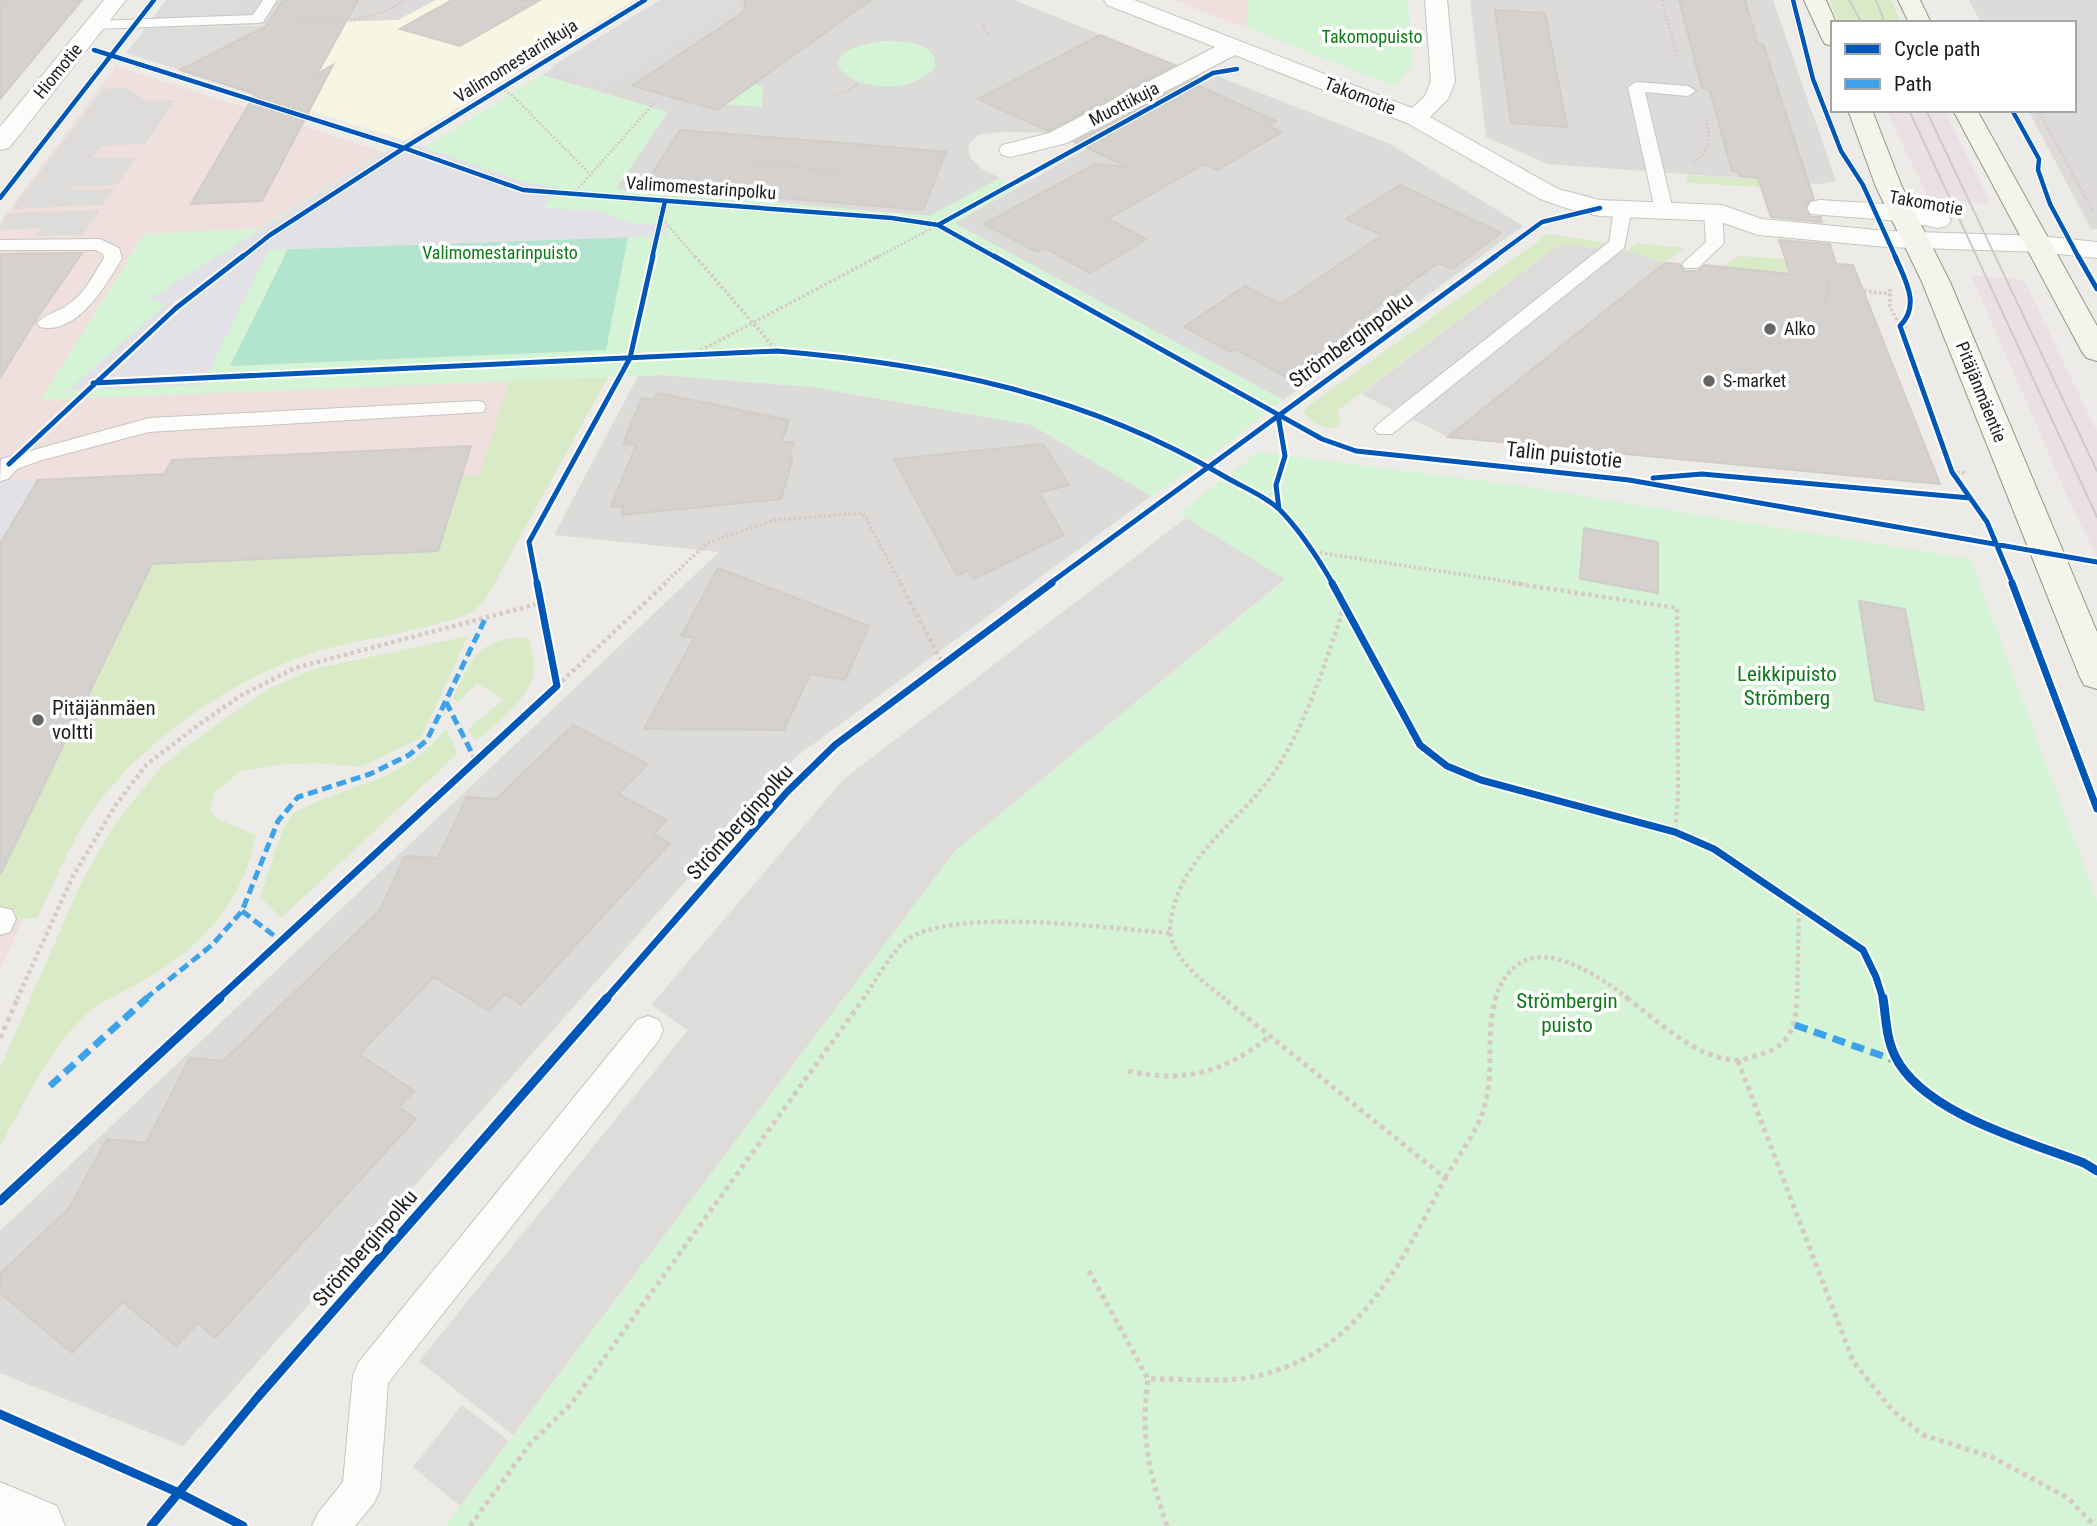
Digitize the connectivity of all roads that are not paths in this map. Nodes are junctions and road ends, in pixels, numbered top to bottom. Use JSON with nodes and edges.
{"nodes":[{"id":1,"x":115,"y":0,"type":"edge"},
{"id":2,"x":270,"y":0,"type":"edge"},
{"id":3,"x":1115,"y":0,"type":"edge"},
{"id":4,"x":1436,"y":0,"type":"edge"},
{"id":5,"x":1815,"y":0,"type":"edge"},
{"id":6,"x":1909,"y":0,"type":"edge"},
{"id":7,"x":1919,"y":21,"type":"edge"},
{"id":8,"x":96,"y":25,"type":"junction"},
{"id":9,"x":1831,"y":35,"type":"edge"},
{"id":10,"x":1233,"y":47,"type":"junction"},
{"id":11,"x":1686,"y":91,"type":"road end"},
{"id":12,"x":1861,"y":112,"type":"edge"},
{"id":13,"x":1966,"y":112,"type":"edge"},
{"id":14,"x":1415,"y":118,"type":"junction"},
{"id":15,"x":0,"y":143,"type":"edge"},
{"id":16,"x":1011,"y":150,"type":"dead end"},
{"id":17,"x":1623,"y":209,"type":"junction"},
{"id":18,"x":1664,"y":210,"type":"junction"},
{"id":19,"x":1718,"y":213,"type":"junction"},
{"id":20,"x":1901,"y":231,"type":"junction"},
{"id":21,"x":2039,"y":244,"type":"junction"},
{"id":22,"x":0,"y":245,"type":"edge"},
{"id":23,"x":2097,"y":250,"type":"edge"},
{"id":24,"x":1691,"y":264,"type":"dead end"},
{"id":25,"x":47,"y":323,"type":"dead end"},
{"id":26,"x":2097,"y":352,"type":"edge"},
{"id":27,"x":476,"y":407,"type":"dead end"},
{"id":28,"x":1385,"y":429,"type":"dead end"},
{"id":29,"x":0,"y":474,"type":"edge"},
{"id":30,"x":2097,"y":675,"type":"edge"},
{"id":31,"x":648,"y":1030,"type":"dead end"},
{"id":32,"x":0,"y":1510,"type":"edge"},
{"id":33,"x":37,"y":1526,"type":"edge"},
{"id":34,"x":331,"y":1526,"type":"edge"}],
"edges":[{"from":1,"to":8,"type":"street","name":"Hiomotie"},
{"from":2,"to":8,"type":"lane"},
{"from":3,"to":10,"type":"street","name":"Takomotie"},
{"from":4,"to":14,"type":"street"},
{"from":5,"to":9,"type":"main road"},
{"from":6,"to":7,"type":"main road"},
{"from":8,"to":15,"type":"street","name":"Hiomotie"},
{"from":10,"to":14,"type":"street","name":"Takomotie"},
{"from":10,"to":16,"type":"street","name":"Muottikuja"},
{"from":11,"to":18,"type":"lane"},
{"from":12,"to":20,"type":"main road","name":"Pitäjänmäentie"},
{"from":13,"to":21,"type":"main road"},
{"from":14,"to":17,"type":"street","name":"Takomotie"},
{"from":17,"to":18,"type":"street","name":"Takomotie"},
{"from":17,"to":28,"type":"lane"},
{"from":18,"to":19,"type":"street","name":"Takomotie"},
{"from":19,"to":20,"type":"street","name":"Takomotie"},
{"from":19,"to":24,"type":"lane"},
{"from":20,"to":21,"type":"street","name":"Takomotie"},
{"from":20,"to":30,"type":"main road","name":"Pitäjänmäentie"},
{"from":21,"to":23,"type":"street","name":"Takomotie"},
{"from":21,"to":26,"type":"main road"},
{"from":22,"to":25,"type":"lane"},
{"from":27,"to":29,"type":"lane"},
{"from":31,"to":34,"type":"lane"},
{"from":32,"to":33,"type":"street"}]}
